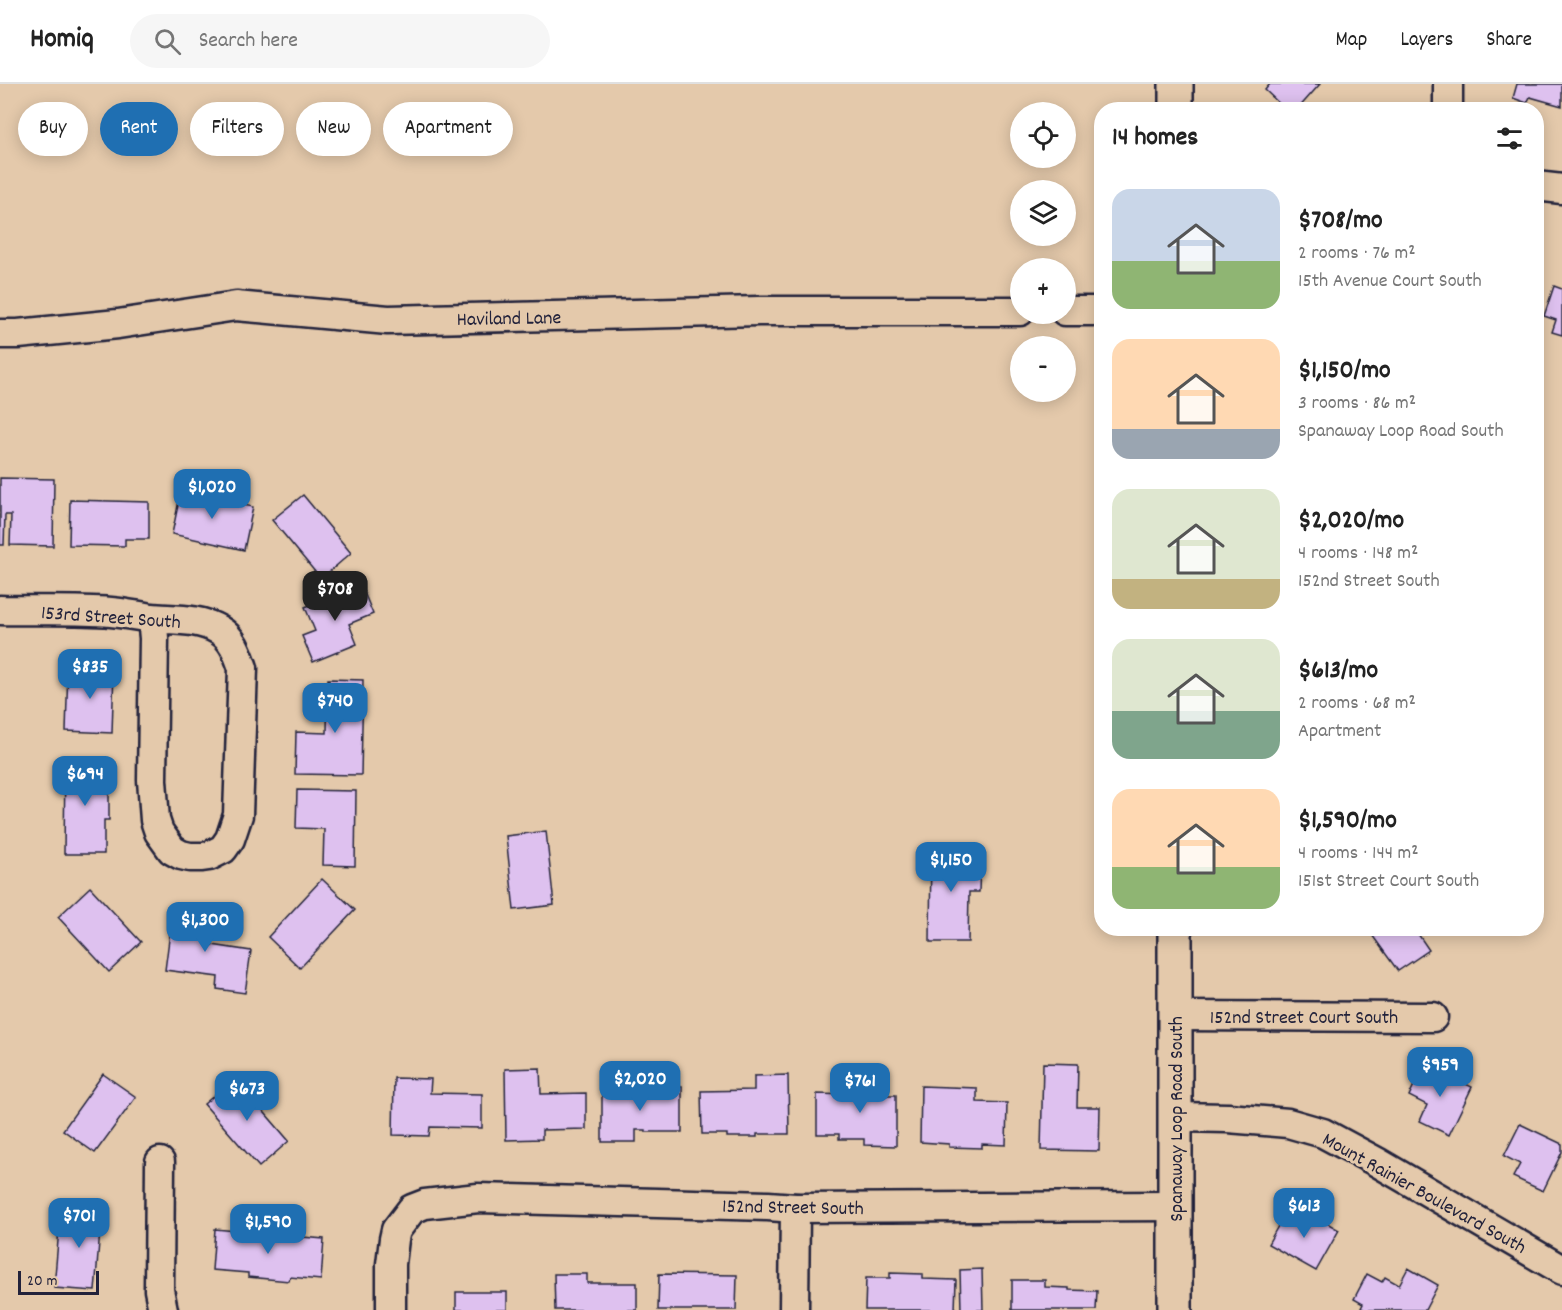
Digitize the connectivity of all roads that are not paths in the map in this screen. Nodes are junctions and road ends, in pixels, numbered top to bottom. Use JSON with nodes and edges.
{"nodes":[{"id":1,"x":1176,"y":84,"type":"edge"},
{"id":2,"x":1448,"y":84,"type":"edge"},
{"id":3,"x":1176,"y":102,"type":"edge"},
{"id":4,"x":1448,"y":102,"type":"edge"},
{"id":5,"x":1544,"y":187,"type":"edge"},
{"id":6,"x":1562,"y":189,"type":"edge"},
{"id":7,"x":1010,"y":311,"type":"edge"},
{"id":8,"x":1076,"y":311,"type":"edge"},
{"id":9,"x":1094,"y":311,"type":"edge"},
{"id":10,"x":0,"y":334,"type":"edge"},
{"id":11,"x":0,"y":610,"type":"edge"},
{"id":12,"x":152,"y":618,"type":"junction"},
{"id":13,"x":1175,"y":936,"type":"edge"},
{"id":14,"x":1175,"y":1016,"type":"junction"},
{"id":15,"x":1433,"y":1017,"type":"dead end"},
{"id":16,"x":1176,"y":1117,"type":"junction"},
{"id":17,"x":160,"y":1162,"type":"dead end"},
{"id":18,"x":1175,"y":1206,"type":"junction"},
{"id":19,"x":795,"y":1208,"type":"junction"},
{"id":20,"x":1562,"y":1270,"type":"edge"},
{"id":21,"x":164,"y":1310,"type":"edge"},
{"id":22,"x":391,"y":1310,"type":"edge"},
{"id":23,"x":794,"y":1310,"type":"edge"},
{"id":24,"x":1175,"y":1310,"type":"edge"}],
"edges":[{"from":1,"to":3,"type":"main road"},
{"from":2,"to":4,"type":"street"},
{"from":5,"to":6,"type":"street"},
{"from":7,"to":10,"type":"street","name":"Haviland Lane"},
{"from":8,"to":9,"type":"street"},
{"from":11,"to":12,"type":"street","name":"153rd Street South"},
{"from":12,"to":12,"type":"street","name":"153rd Street South"},
{"from":13,"to":14,"type":"main road","name":"Spanaway Loop Road South"},
{"from":14,"to":15,"type":"street","name":"152nd Street Court South"},
{"from":14,"to":16,"type":"main road","name":"Spanaway Loop Road South"},
{"from":16,"to":18,"type":"main road","name":"Spanaway Loop Road South"},
{"from":16,"to":20,"type":"street","name":"Mount Rainier Boulevard South"},
{"from":17,"to":21,"type":"street"},
{"from":18,"to":19,"type":"street","name":"152nd Street South"},
{"from":18,"to":24,"type":"main road","name":"Spanaway Loop Road South"},
{"from":19,"to":22,"type":"street","name":"152nd Street South"},
{"from":19,"to":23,"type":"street"}]}
